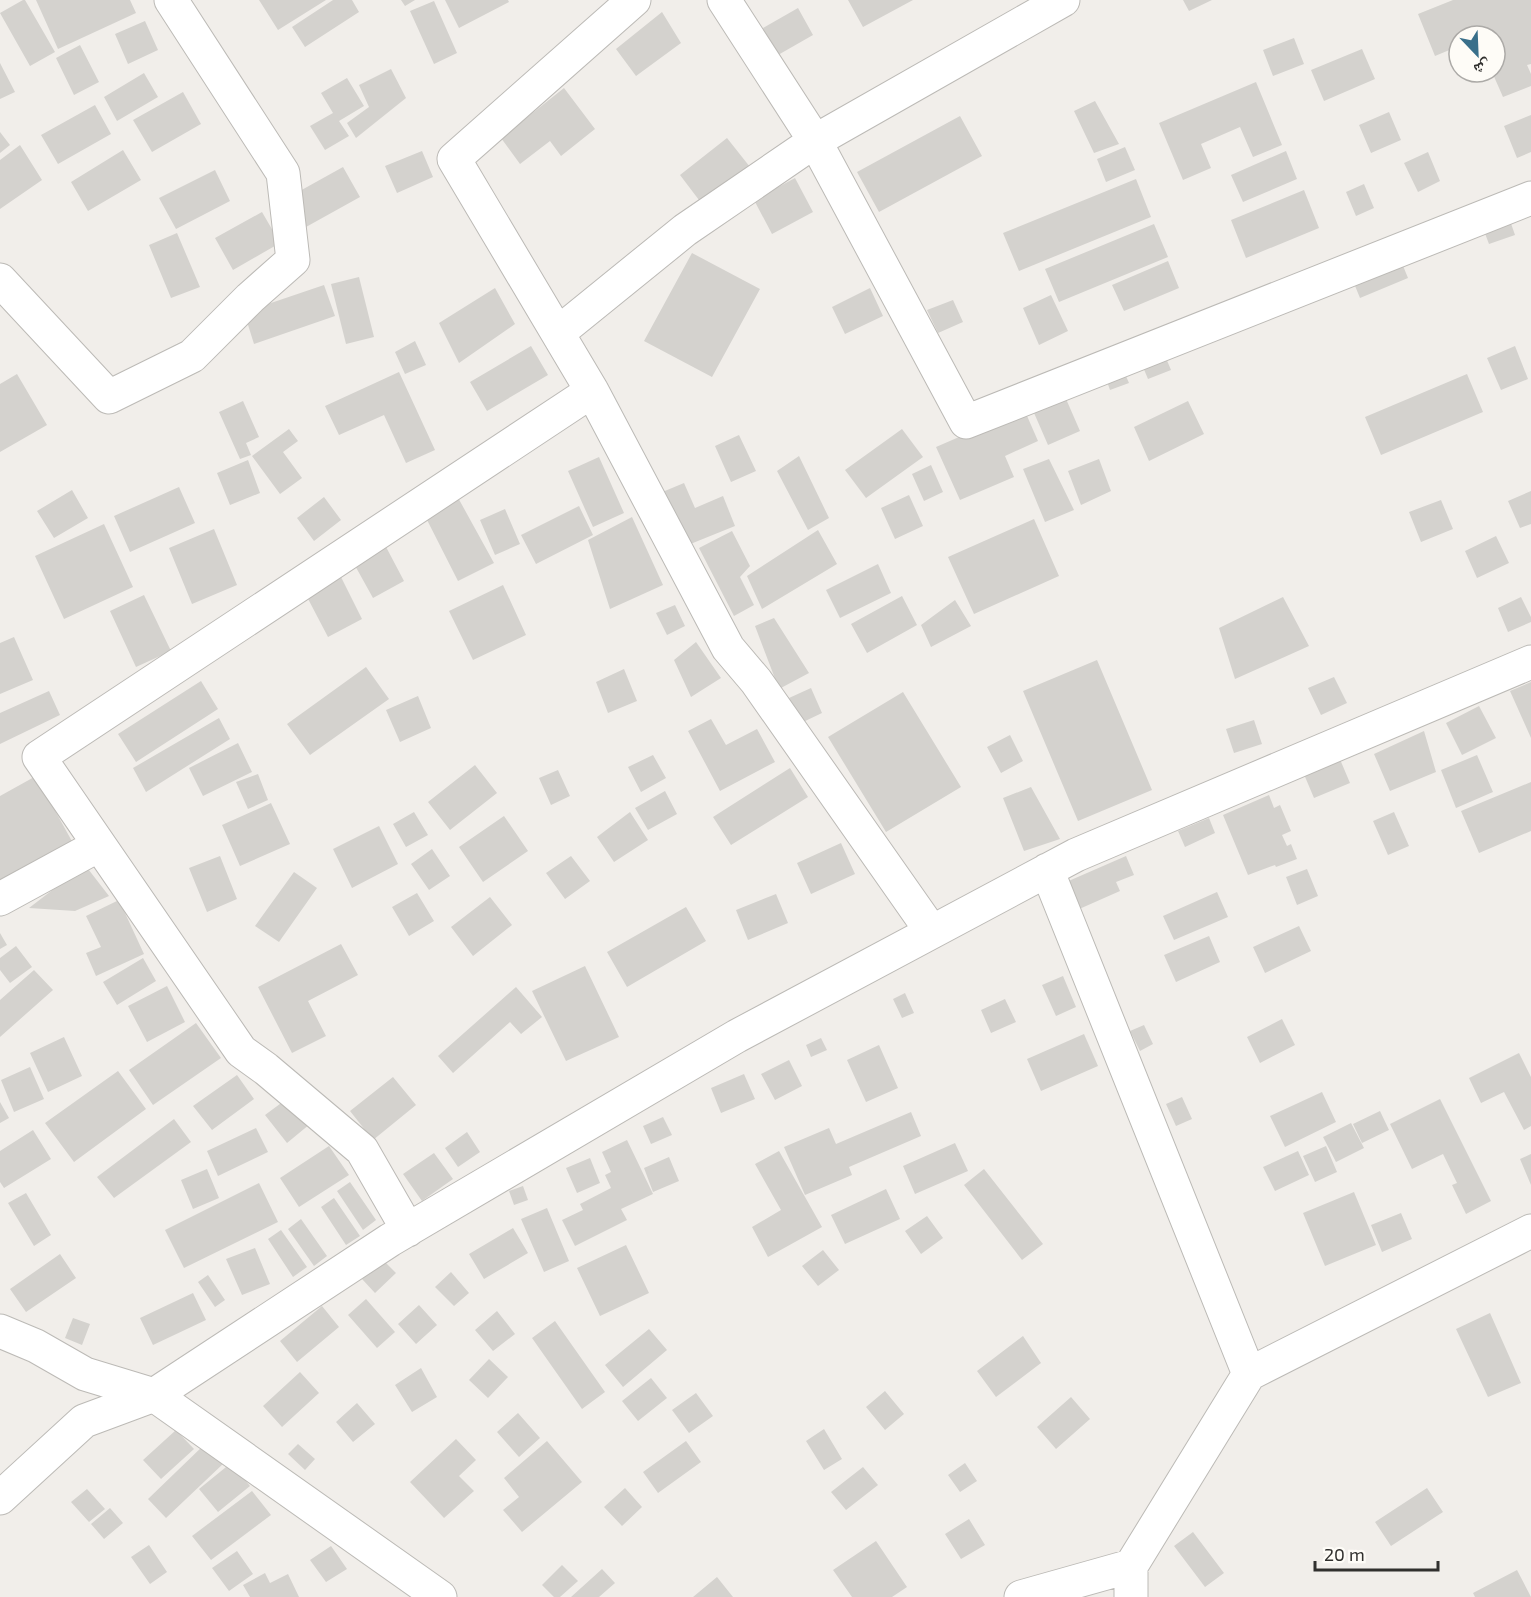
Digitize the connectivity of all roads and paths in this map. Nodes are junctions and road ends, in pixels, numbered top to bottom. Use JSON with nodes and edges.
{"nodes":[{"id":1,"x":171,"y":0,"type":"edge"},
{"id":2,"x":634,"y":0,"type":"edge"},
{"id":3,"x":724,"y":0,"type":"edge"},
{"id":4,"x":1063,"y":0,"type":"edge"},
{"id":5,"x":815,"y":141,"type":"junction"},
{"id":6,"x":1531,"y":198,"type":"edge"},
{"id":7,"x":0,"y":280,"type":"edge"},
{"id":8,"x":558,"y":333,"type":"junction"},
{"id":9,"x":592,"y":391,"type":"junction"},
{"id":10,"x":1531,"y":663,"type":"edge"},
{"id":11,"x":99,"y":845,"type":"junction"},
{"id":12,"x":1047,"y":870,"type":"junction"},
{"id":13,"x":0,"y":898,"type":"edge"},
{"id":14,"x":932,"y":932,"type":"junction"},
{"id":15,"x":408,"y":1230,"type":"junction"},
{"id":16,"x":1531,"y":1231,"type":"edge"},
{"id":17,"x":0,"y":1331,"type":"edge"},
{"id":18,"x":1249,"y":1374,"type":"junction"},
{"id":19,"x":154,"y":1395,"type":"junction"},
{"id":20,"x":0,"y":1498,"type":"edge"},
{"id":21,"x":1131,"y":1582,"type":"edge"},
{"id":22,"x":440,"y":1597,"type":"edge"},
{"id":23,"x":1021,"y":1597,"type":"edge"}],
"edges":[{"from":1,"to":7,"type":"street"},
{"from":2,"to":8,"type":"street"},
{"from":3,"to":5,"type":"street"},
{"from":4,"to":5,"type":"street"},
{"from":5,"to":6,"type":"street"},
{"from":5,"to":8,"type":"street"},
{"from":8,"to":9,"type":"street"},
{"from":9,"to":11,"type":"street"},
{"from":9,"to":14,"type":"street"},
{"from":10,"to":12,"type":"street"},
{"from":11,"to":13,"type":"street"},
{"from":11,"to":15,"type":"street"},
{"from":12,"to":14,"type":"street"},
{"from":12,"to":18,"type":"street"},
{"from":14,"to":15,"type":"street"},
{"from":15,"to":19,"type":"street"},
{"from":16,"to":18,"type":"street"},
{"from":17,"to":19,"type":"street"},
{"from":18,"to":21,"type":"street"},
{"from":19,"to":20,"type":"street"},
{"from":19,"to":22,"type":"street"},
{"from":21,"to":23,"type":"street"}]}
